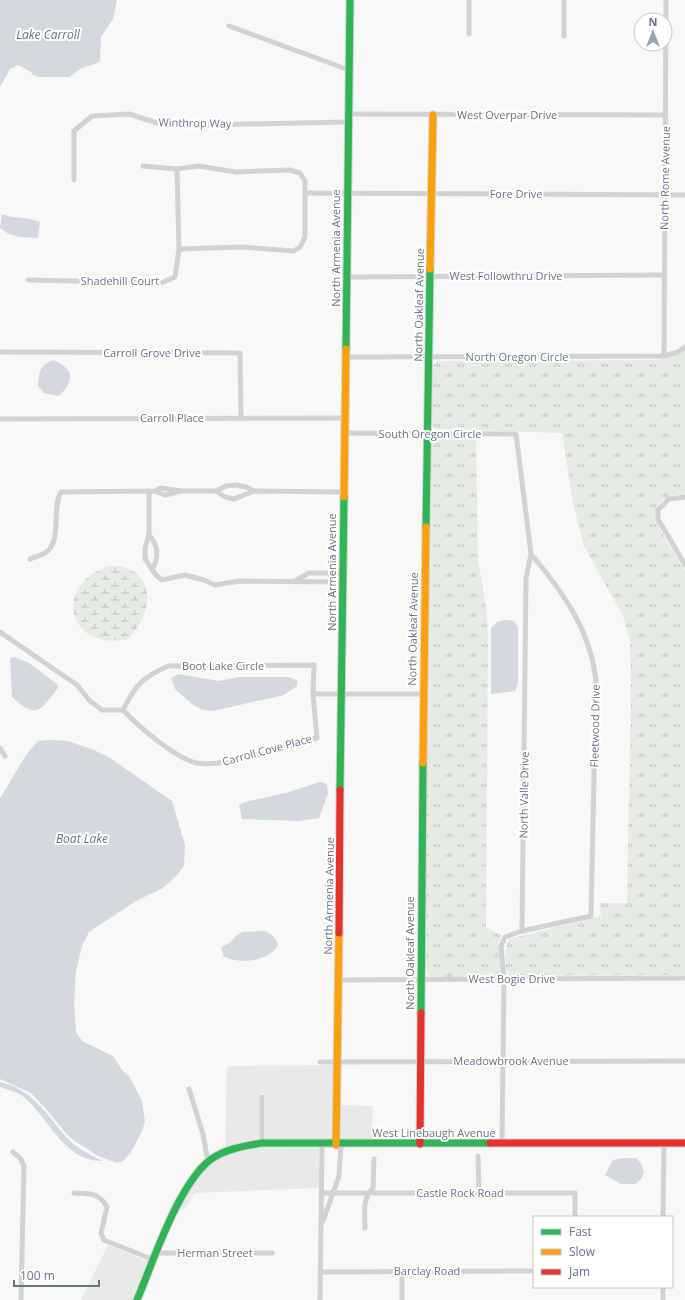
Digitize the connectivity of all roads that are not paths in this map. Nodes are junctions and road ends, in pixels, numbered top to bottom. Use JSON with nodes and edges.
{"nodes":[{"id":1,"x":350,"y":0,"type":"edge"},
{"id":2,"x":469,"y":0,"type":"edge"},
{"id":3,"x":564,"y":0,"type":"edge"},
{"id":4,"x":666,"y":0,"type":"edge"},
{"id":5,"x":230,"y":26,"type":"dead end"},
{"id":6,"x":469,"y":34,"type":"dead end"},
{"id":7,"x":564,"y":36,"type":"dead end"},
{"id":8,"x":349,"y":70,"type":"junction"},
{"id":9,"x":348,"y":114,"type":"junction"},
{"id":10,"x":433,"y":115,"type":"junction"},
{"id":11,"x":666,"y":115,"type":"junction"},
{"id":12,"x":348,"y":122,"type":"junction"},
{"id":13,"x":144,"y":166,"type":"dead end"},
{"id":14,"x":177,"y":168,"type":"junction"},
{"id":15,"x":74,"y":180,"type":"dead end"},
{"id":16,"x":305,"y":193,"type":"junction"},
{"id":17,"x":347,"y":193,"type":"junction"},
{"id":18,"x":432,"y":194,"type":"junction"},
{"id":19,"x":665,"y":195,"type":"junction"},
{"id":20,"x":685,"y":195,"type":"edge"},
{"id":21,"x":179,"y":249,"type":"junction"},
{"id":22,"x":664,"y":275,"type":"junction"},
{"id":23,"x":348,"y":277,"type":"junction"},
{"id":24,"x":431,"y":277,"type":"junction"},
{"id":25,"x":28,"y":280,"type":"dead end"},
{"id":26,"x":685,"y":347,"type":"edge"},
{"id":27,"x":0,"y":352,"type":"edge"},
{"id":28,"x":664,"y":356,"type":"junction"},
{"id":29,"x":347,"y":357,"type":"junction"},
{"id":30,"x":429,"y":358,"type":"junction"},
{"id":31,"x":241,"y":418,"type":"junction"},
{"id":32,"x":344,"y":418,"type":"junction"},
{"id":33,"x":0,"y":419,"type":"edge"},
{"id":34,"x":344,"y":433,"type":"junction"},
{"id":35,"x":427,"y":434,"type":"junction"},
{"id":36,"x":516,"y":434,"type":"joint"},
{"id":37,"x":149,"y":491,"type":"junction"},
{"id":38,"x":216,"y":491,"type":"junction"},
{"id":39,"x":254,"y":491,"type":"junction"},
{"id":40,"x":344,"y":492,"type":"junction"},
{"id":41,"x":685,"y":497,"type":"edge"},
{"id":42,"x":149,"y":535,"type":"junction"},
{"id":43,"x":531,"y":554,"type":"junction"},
{"id":44,"x":30,"y":559,"type":"dead end"},
{"id":45,"x":685,"y":565,"type":"edge"},
{"id":46,"x":152,"y":570,"type":"junction"},
{"id":47,"x":343,"y":573,"type":"junction"},
{"id":48,"x":294,"y":582,"type":"junction"},
{"id":49,"x":343,"y":582,"type":"junction"},
{"id":50,"x":0,"y":632,"type":"edge"},
{"id":51,"x":313,"y":694,"type":"junction"},
{"id":52,"x":342,"y":694,"type":"junction"},
{"id":53,"x":423,"y":694,"type":"junction"},
{"id":54,"x":123,"y":710,"type":"junction"},
{"id":55,"x":0,"y":748,"type":"edge"},
{"id":56,"x":5,"y":756,"type":"dead end"},
{"id":57,"x":522,"y":932,"type":"junction"},
{"id":58,"x":685,"y":978,"type":"edge"},
{"id":59,"x":421,"y":979,"type":"junction"},
{"id":60,"x":504,"y":979,"type":"junction"},
{"id":61,"x":339,"y":980,"type":"junction"},
{"id":62,"x":503,"y":1061,"type":"junction"},
{"id":63,"x":685,"y":1061,"type":"edge"},
{"id":64,"x":320,"y":1062,"type":"dead end"},
{"id":65,"x":338,"y":1062,"type":"junction"},
{"id":66,"x":420,"y":1062,"type":"junction"},
{"id":67,"x":189,"y":1089,"type":"dead end"},
{"id":68,"x":262,"y":1096,"type":"dead end"},
{"id":69,"x":262,"y":1143,"type":"junction"},
{"id":70,"x":664,"y":1143,"type":"junction"},
{"id":71,"x":685,"y":1143,"type":"edge"},
{"id":72,"x":322,"y":1144,"type":"junction"},
{"id":73,"x":420,"y":1144,"type":"junction"},
{"id":74,"x":502,"y":1144,"type":"junction"},
{"id":75,"x":338,"y":1145,"type":"junction"},
{"id":76,"x":12,"y":1152,"type":"dead end"},
{"id":77,"x":478,"y":1156,"type":"dead end"},
{"id":78,"x":374,"y":1159,"type":"dead end"},
{"id":79,"x":208,"y":1162,"type":"junction"},
{"id":80,"x":74,"y":1193,"type":"dead end"},
{"id":81,"x":321,"y":1193,"type":"junction"},
{"id":82,"x":334,"y":1193,"type":"junction"},
{"id":83,"x":479,"y":1193,"type":"junction"},
{"id":84,"x":367,"y":1194,"type":"junction"},
{"id":85,"x":575,"y":1216,"type":"edge"},
{"id":86,"x":663,"y":1216,"type":"edge"},
{"id":87,"x":321,"y":1226,"type":"junction"},
{"id":88,"x":365,"y":1228,"type":"dead end"},
{"id":89,"x":157,"y":1253,"type":"junction"},
{"id":90,"x":272,"y":1254,"type":"dead end"},
{"id":91,"x":154,"y":1260,"type":"junction"},
{"id":92,"x":533,"y":1271,"type":"edge"},
{"id":93,"x":321,"y":1272,"type":"junction"},
{"id":94,"x":402,"y":1272,"type":"junction"},
{"id":95,"x":663,"y":1288,"type":"edge"},
{"id":96,"x":21,"y":1300,"type":"edge"},
{"id":97,"x":137,"y":1300,"type":"edge"},
{"id":98,"x":320,"y":1300,"type":"edge"},
{"id":99,"x":402,"y":1300,"type":"edge"},
{"id":100,"x":663,"y":1300,"type":"edge"}],
"edges":[{"from":1,"to":8,"type":"main road","name":"North Armenia Avenue"},
{"from":2,"to":6,"type":"street"},
{"from":3,"to":7,"type":"street"},
{"from":4,"to":11,"type":"street","name":"North Rome Avenue"},
{"from":5,"to":8,"type":"street"},
{"from":8,"to":9,"type":"main road","name":"North Armenia Avenue"},
{"from":9,"to":10,"type":"street","name":"West Overpar Drive"},
{"from":9,"to":12,"type":"main road","name":"North Armenia Avenue"},
{"from":10,"to":11,"type":"street","name":"West Overpar Drive"},
{"from":10,"to":18,"type":"main road","name":"North Oakleaf Avenue"},
{"from":11,"to":19,"type":"street","name":"North Rome Avenue"},
{"from":12,"to":15,"type":"street","name":"Winthrop Way"},
{"from":12,"to":17,"type":"main road","name":"North Armenia Avenue"},
{"from":13,"to":14,"type":"street"},
{"from":14,"to":16,"type":"street"},
{"from":14,"to":21,"type":"street","name":"Shadehill Court"},
{"from":16,"to":17,"type":"street","name":"Fore Drive"},
{"from":16,"to":21,"type":"street"},
{"from":17,"to":18,"type":"street","name":"Fore Drive"},
{"from":17,"to":23,"type":"main road","name":"North Armenia Avenue"},
{"from":18,"to":19,"type":"street","name":"Fore Drive"},
{"from":18,"to":24,"type":"main road","name":"North Oakleaf Avenue"},
{"from":19,"to":20,"type":"street","name":"Fore Drive"},
{"from":19,"to":22,"type":"street","name":"North Rome Avenue"},
{"from":21,"to":25,"type":"street","name":"Shadehill Court"},
{"from":22,"to":24,"type":"street","name":"West Followthru Drive"},
{"from":22,"to":28,"type":"street","name":"North Rome Avenue"},
{"from":23,"to":24,"type":"street","name":"West Followthru Drive"},
{"from":23,"to":29,"type":"main road","name":"North Armenia Avenue"},
{"from":24,"to":30,"type":"main road","name":"North Oakleaf Avenue"},
{"from":26,"to":28,"type":"street","name":"North Oregon Circle"},
{"from":27,"to":31,"type":"street","name":"Carroll Grove Drive"},
{"from":28,"to":30,"type":"street","name":"North Oregon Circle"},
{"from":29,"to":30,"type":"street","name":"North Oregon Circle"},
{"from":29,"to":32,"type":"main road","name":"North Armenia Avenue"},
{"from":30,"to":35,"type":"main road","name":"North Oakleaf Avenue"},
{"from":31,"to":32,"type":"street","name":"Carroll Place"},
{"from":31,"to":33,"type":"street","name":"Carroll Place"},
{"from":32,"to":34,"type":"main road","name":"North Armenia Avenue"},
{"from":34,"to":35,"type":"street","name":"South Oregon Circle"},
{"from":34,"to":40,"type":"main road","name":"North Armenia Avenue"},
{"from":35,"to":36,"type":"street","name":"South Oregon Circle"},
{"from":35,"to":53,"type":"main road","name":"North Oakleaf Avenue"},
{"from":36,"to":43,"type":"street","name":"North Valle Drive"},
{"from":37,"to":38,"type":"street"},
{"from":37,"to":42,"type":"street"},
{"from":37,"to":44,"type":"street"},
{"from":38,"to":39,"type":"street"},
{"from":38,"to":39,"type":"street"},
{"from":39,"to":40,"type":"street"},
{"from":40,"to":47,"type":"main road","name":"North Armenia Avenue"},
{"from":41,"to":45,"type":"street"},
{"from":42,"to":46,"type":"street"},
{"from":42,"to":46,"type":"street"},
{"from":43,"to":57,"type":"street","name":"North Valle Drive"},
{"from":43,"to":57,"type":"street","name":"Fleetwood Drive"},
{"from":46,"to":48,"type":"street"},
{"from":47,"to":48,"type":"street"},
{"from":47,"to":49,"type":"main road","name":"North Armenia Avenue"},
{"from":48,"to":49,"type":"street"},
{"from":49,"to":52,"type":"main road","name":"North Armenia Avenue"},
{"from":50,"to":54,"type":"street"},
{"from":51,"to":52,"type":"street"},
{"from":51,"to":54,"type":"street","name":"Boot Lake Circle"},
{"from":51,"to":54,"type":"street","name":"Carroll Cove Place"},
{"from":52,"to":53,"type":"street"},
{"from":52,"to":61,"type":"main road","name":"North Armenia Avenue"},
{"from":53,"to":59,"type":"main road","name":"North Oakleaf Avenue"},
{"from":55,"to":56,"type":"street"},
{"from":57,"to":60,"type":"street"},
{"from":58,"to":60,"type":"street","name":"West Bogie Drive"},
{"from":59,"to":60,"type":"street","name":"West Bogie Drive"},
{"from":59,"to":61,"type":"street","name":"West Bogie Drive"},
{"from":59,"to":66,"type":"main road","name":"North Oakleaf Avenue"},
{"from":60,"to":62,"type":"street"},
{"from":61,"to":65,"type":"main road","name":"North Armenia Avenue"},
{"from":62,"to":63,"type":"street","name":"Meadowbrook Avenue"},
{"from":62,"to":66,"type":"street","name":"Meadowbrook Avenue"},
{"from":62,"to":74,"type":"street"},
{"from":64,"to":65,"type":"street","name":"Meadowbrook Avenue"},
{"from":65,"to":66,"type":"street","name":"Meadowbrook Avenue"},
{"from":65,"to":75,"type":"main road","name":"North Armenia Avenue"},
{"from":66,"to":73,"type":"main road","name":"North Oakleaf Avenue"},
{"from":67,"to":79,"type":"street"},
{"from":68,"to":69,"type":"street"},
{"from":69,"to":72,"type":"main road","name":"West Linebaugh Avenue"},
{"from":69,"to":79,"type":"main road","name":"West Linebaugh Avenue"},
{"from":70,"to":71,"type":"main road","name":"West Linebaugh Avenue"},
{"from":70,"to":74,"type":"main road","name":"West Linebaugh Avenue"},
{"from":70,"to":86,"type":"street"},
{"from":72,"to":75,"type":"main road","name":"West Linebaugh Avenue"},
{"from":72,"to":81,"type":"street"},
{"from":73,"to":74,"type":"main road","name":"West Linebaugh Avenue"},
{"from":73,"to":75,"type":"main road","name":"West Linebaugh Avenue"},
{"from":75,"to":82,"type":"street"},
{"from":76,"to":96,"type":"street"},
{"from":77,"to":83,"type":"street"},
{"from":78,"to":84,"type":"street"},
{"from":79,"to":89,"type":"main road","name":"West Linebaugh Avenue"},
{"from":80,"to":91,"type":"street"},
{"from":81,"to":82,"type":"street","name":"Castle Rock Road"},
{"from":81,"to":87,"type":"street"},
{"from":82,"to":84,"type":"street","name":"Castle Rock Road"},
{"from":82,"to":87,"type":"street"},
{"from":83,"to":84,"type":"street","name":"Castle Rock Road"},
{"from":83,"to":85,"type":"street","name":"Castle Rock Road"},
{"from":84,"to":88,"type":"street"},
{"from":87,"to":93,"type":"street"},
{"from":89,"to":90,"type":"street","name":"Herman Street"},
{"from":89,"to":91,"type":"main road"},
{"from":91,"to":97,"type":"main road"},
{"from":92,"to":94,"type":"street","name":"Barclay Road"},
{"from":93,"to":94,"type":"street","name":"Barclay Road"},
{"from":93,"to":98,"type":"street"},
{"from":94,"to":99,"type":"street"},
{"from":95,"to":100,"type":"street"}]}
